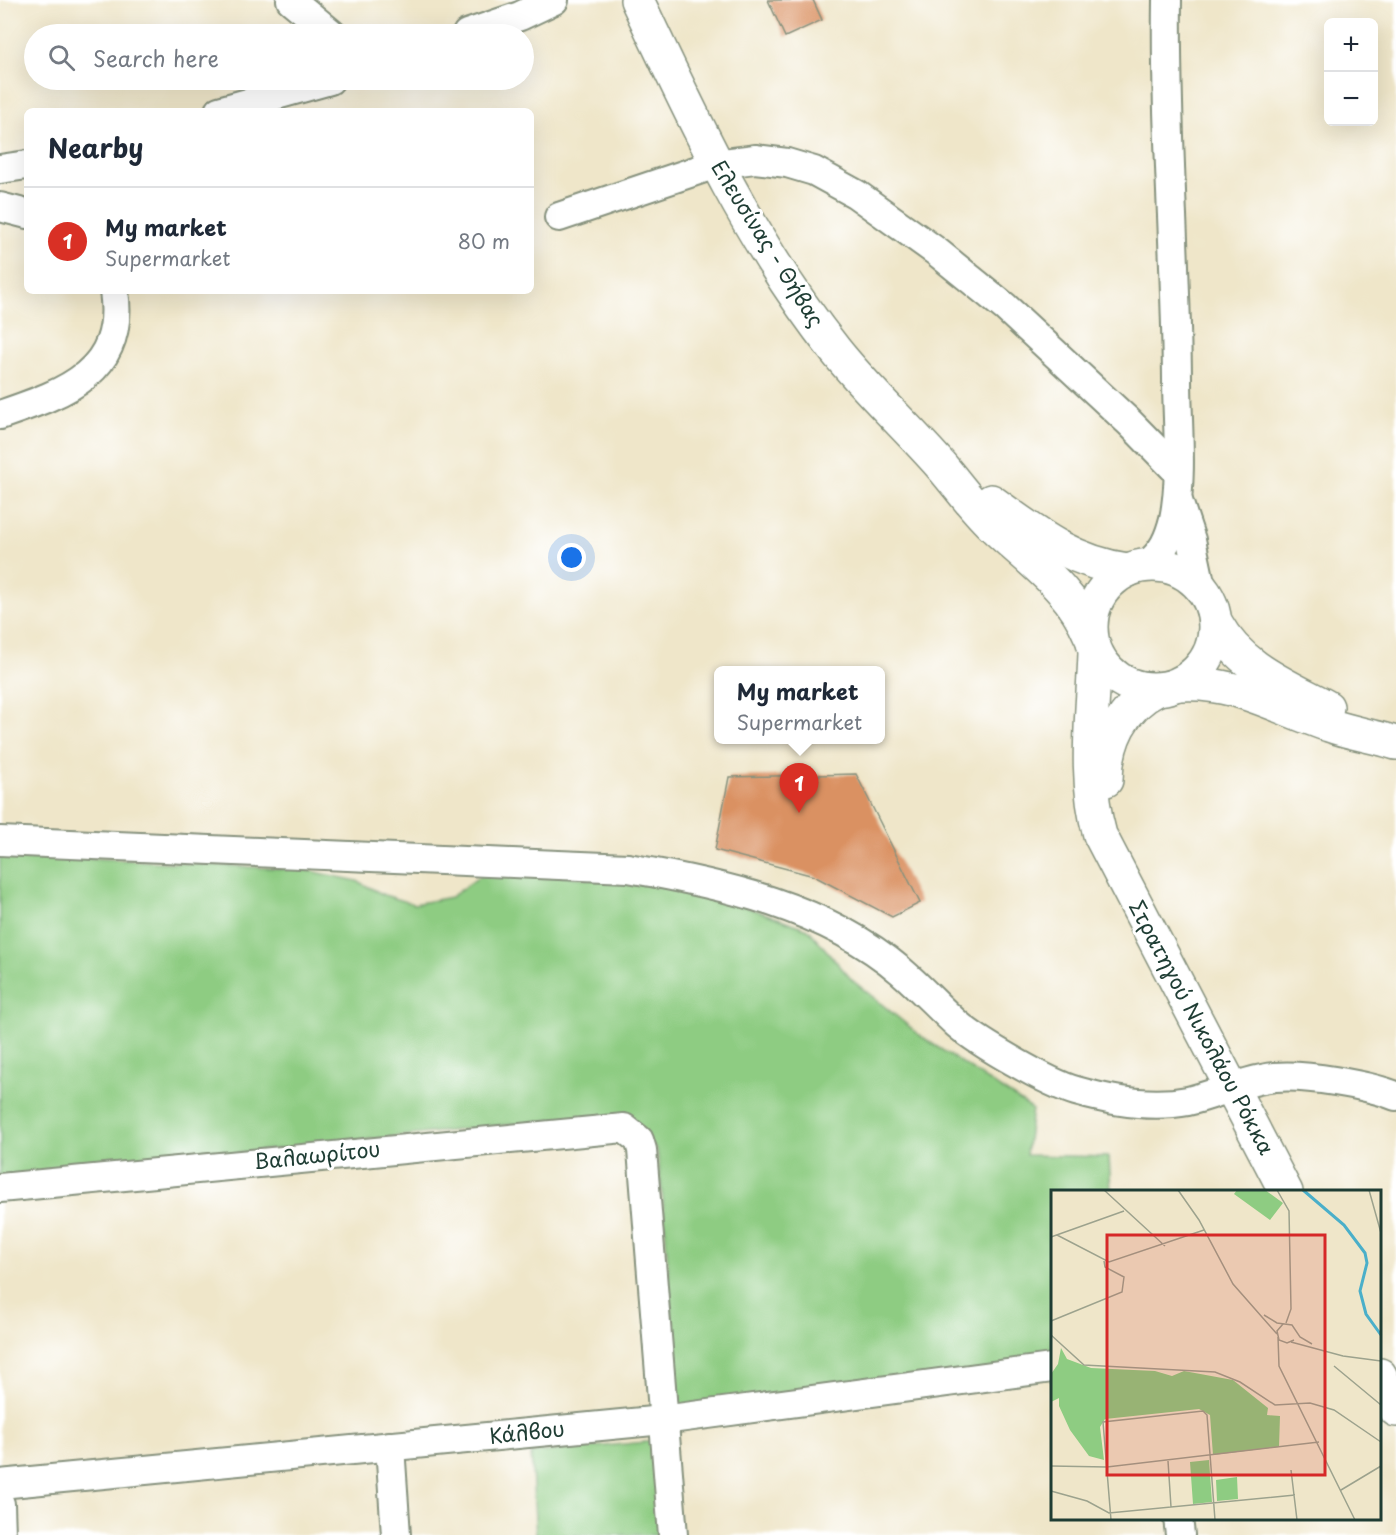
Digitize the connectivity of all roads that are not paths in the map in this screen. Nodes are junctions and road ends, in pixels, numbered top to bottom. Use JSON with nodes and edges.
{"nodes":[{"id":1,"x":291,"y":0,"type":"edge"},
{"id":2,"x":554,"y":0,"type":"edge"},
{"id":3,"x":637,"y":0,"type":"edge"},
{"id":4,"x":1167,"y":0,"type":"edge"},
{"id":5,"x":320,"y":24,"type":"edge"},
{"id":6,"x":496,"y":24,"type":"edge"},
{"id":7,"x":294,"y":90,"type":"edge"},
{"id":8,"x":230,"y":108,"type":"edge"},
{"id":9,"x":716,"y":164,"type":"junction"},
{"id":10,"x":24,"y":165,"type":"edge"},
{"id":11,"x":0,"y":169,"type":"edge"},
{"id":12,"x":0,"y":207,"type":"edge"},
{"id":13,"x":24,"y":213,"type":"edge"},
{"id":14,"x":560,"y":217,"type":"dead end"},
{"id":15,"x":114,"y":294,"type":"edge"},
{"id":16,"x":0,"y":415,"type":"edge"},
{"id":17,"x":936,"y":460,"type":"junction"},
{"id":18,"x":1177,"y":484,"type":"junction"},
{"id":19,"x":1138,"y":567,"type":"junction"},
{"id":20,"x":1201,"y":587,"type":"junction"},
{"id":21,"x":1216,"y":623,"type":"junction"},
{"id":22,"x":1093,"y":644,"type":"junction"},
{"id":23,"x":1168,"y":687,"type":"junction"},
{"id":24,"x":1391,"y":741,"type":"edge"},
{"id":25,"x":0,"y":841,"type":"edge"},
{"id":26,"x":1115,"y":866,"type":"junction"},
{"id":27,"x":1232,"y":1088,"type":"junction"},
{"id":28,"x":1396,"y":1096,"type":"edge"},
{"id":29,"x":0,"y":1188,"type":"edge"},
{"id":30,"x":1285,"y":1190,"type":"edge"},
{"id":31,"x":1051,"y":1368,"type":"edge"},
{"id":32,"x":1381,"y":1377,"type":"edge"},
{"id":33,"x":1396,"y":1410,"type":"edge"},
{"id":34,"x":663,"y":1420,"type":"junction"},
{"id":35,"x":390,"y":1446,"type":"junction"},
{"id":36,"x":0,"y":1484,"type":"edge"},
{"id":37,"x":0,"y":1504,"type":"edge"},
{"id":38,"x":1178,"y":1520,"type":"edge"},
{"id":39,"x":1,"y":1535,"type":"edge"},
{"id":40,"x":396,"y":1535,"type":"edge"},
{"id":41,"x":673,"y":1535,"type":"edge"},
{"id":42,"x":1180,"y":1535,"type":"edge"}],
"edges":[{"from":1,"to":5,"type":"street"},
{"from":2,"to":6,"type":"street"},
{"from":3,"to":9,"type":"main road","name":"Ελευσίνας - Θήβας"},
{"from":4,"to":18,"type":"street"},
{"from":7,"to":8,"type":"street"},
{"from":9,"to":14,"type":"street"},
{"from":9,"to":17,"type":"main road","name":"Ελευσίνας - Θήβας"},
{"from":9,"to":18,"type":"street"},
{"from":10,"to":11,"type":"street"},
{"from":12,"to":13,"type":"street"},
{"from":15,"to":16,"type":"street"},
{"from":17,"to":19,"type":"main road","name":"Ελευσίνας - Θήβας"},
{"from":17,"to":22,"type":"main road","name":"Ελευσίνας - Θήβας"},
{"from":18,"to":19,"type":"street"},
{"from":18,"to":20,"type":"street"},
{"from":19,"to":20,"type":"main road"},
{"from":19,"to":22,"type":"main road"},
{"from":20,"to":21,"type":"main road"},
{"from":21,"to":23,"type":"main road"},
{"from":21,"to":24,"type":"main road"},
{"from":22,"to":23,"type":"main road"},
{"from":22,"to":26,"type":"main road","name":"Στρατηγού Νικολάου Ρόκκα"},
{"from":23,"to":24,"type":"main road"},
{"from":23,"to":26,"type":"main road","name":"Στρατηγού Νικολάου Ρόκκα"},
{"from":25,"to":27,"type":"street"},
{"from":26,"to":27,"type":"main road","name":"Στρατηγού Νικολάου Ρόκκα"},
{"from":27,"to":28,"type":"street"},
{"from":27,"to":30,"type":"main road","name":"Στρατηγού Νικολάου Ρόκκα"},
{"from":29,"to":34,"type":"street","name":"Βαλαωρίτου"},
{"from":31,"to":34,"type":"street","name":"Κάλβου"},
{"from":32,"to":33,"type":"main road"},
{"from":34,"to":35,"type":"street","name":"Κάλβου"},
{"from":34,"to":41,"type":"street"},
{"from":35,"to":36,"type":"street","name":"Κάλβου"},
{"from":35,"to":40,"type":"street"},
{"from":37,"to":39,"type":"street"},
{"from":38,"to":42,"type":"street"}]}
